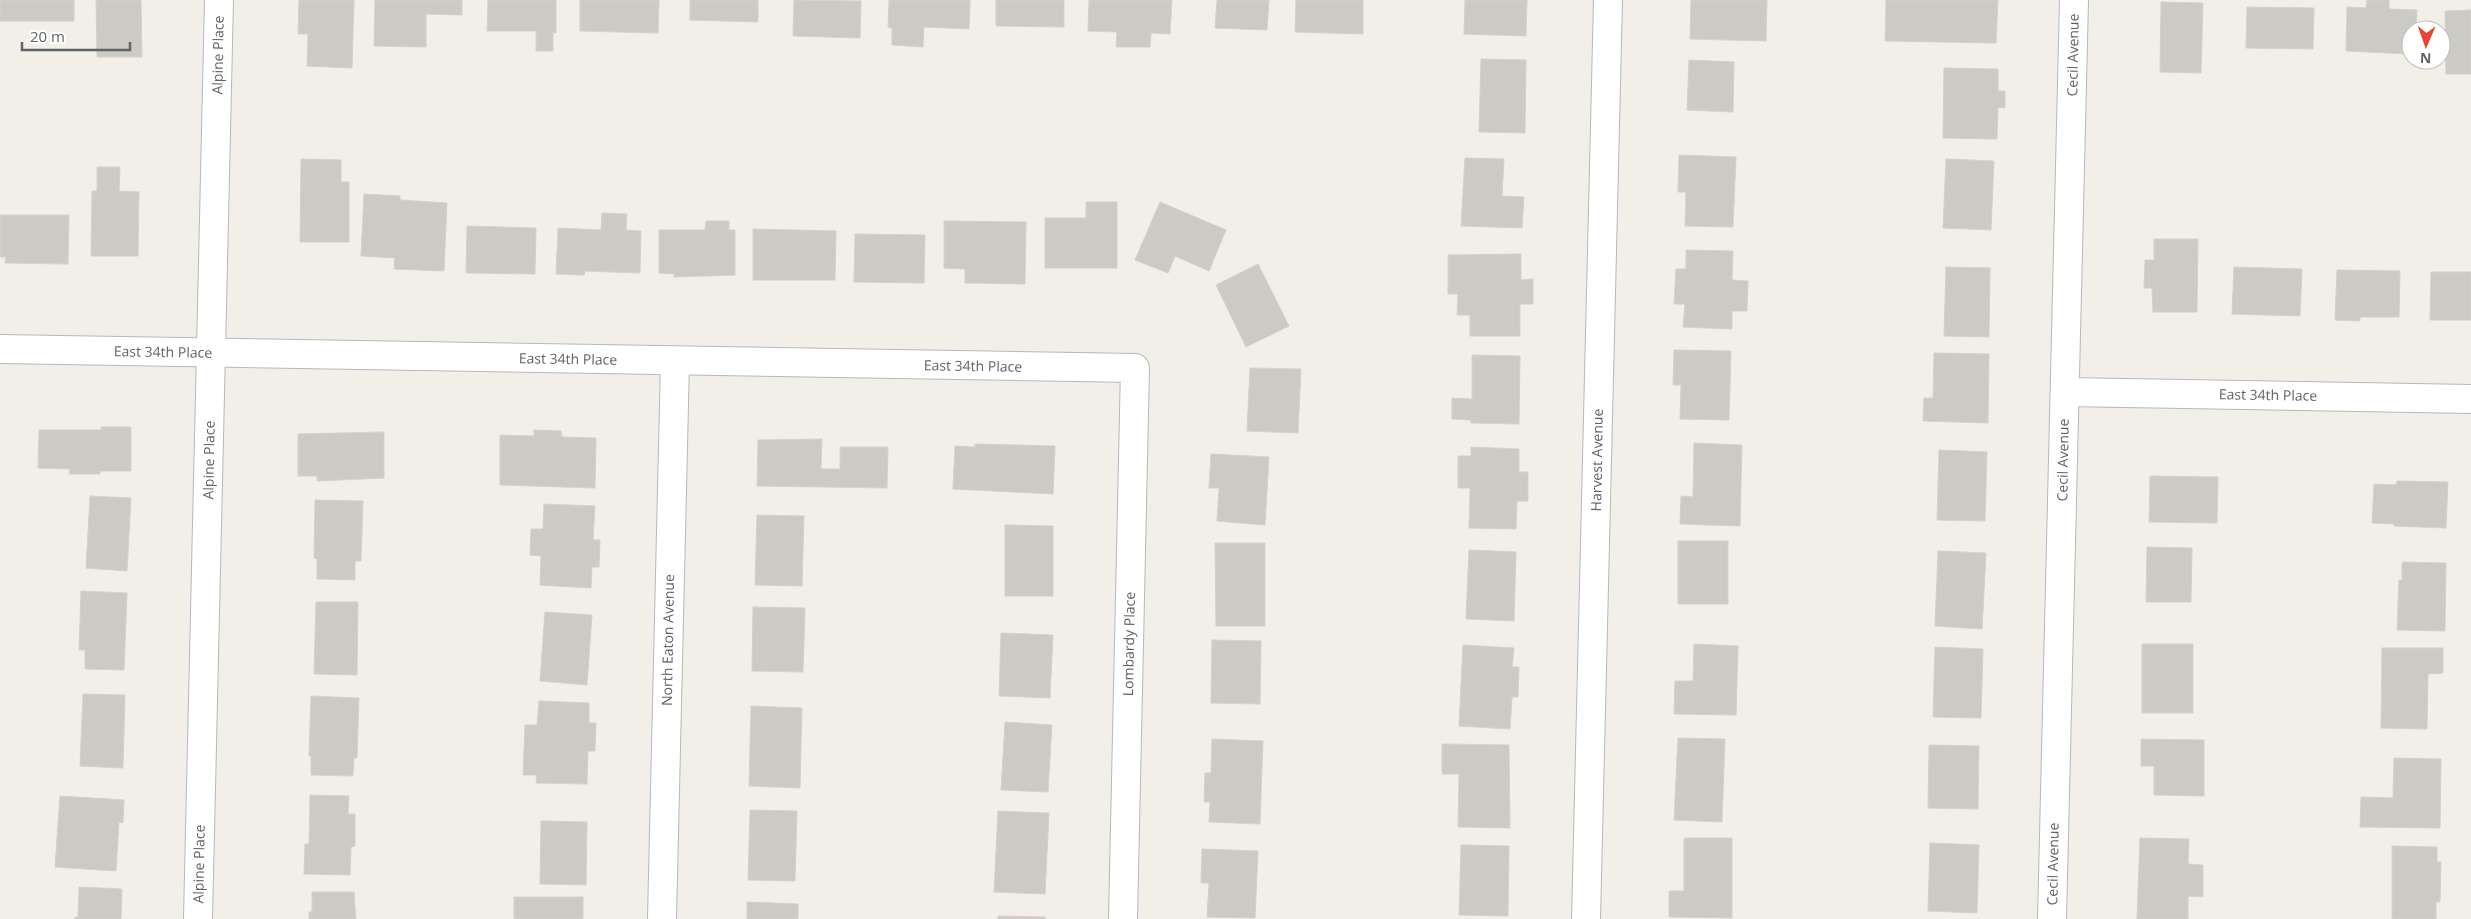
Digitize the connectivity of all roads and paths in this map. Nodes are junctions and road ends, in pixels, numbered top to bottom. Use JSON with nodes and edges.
{"nodes":[{"id":1,"x":219,"y":0,"type":"edge"},
{"id":2,"x":1608,"y":0,"type":"edge"},
{"id":3,"x":2074,"y":0,"type":"edge"},
{"id":4,"x":0,"y":349,"type":"edge"},
{"id":5,"x":212,"y":353,"type":"junction"},
{"id":6,"x":674,"y":361,"type":"junction"},
{"id":7,"x":1135,"y":368,"type":"joint"},
{"id":8,"x":2065,"y":392,"type":"junction"},
{"id":9,"x":2471,"y":399,"type":"edge"},
{"id":10,"x":198,"y":919,"type":"edge"},
{"id":11,"x":662,"y":919,"type":"edge"},
{"id":12,"x":1123,"y":919,"type":"edge"},
{"id":13,"x":1586,"y":919,"type":"edge"},
{"id":14,"x":2052,"y":919,"type":"edge"}],
"edges":[{"from":1,"to":5,"type":"street","name":"Alpine Place"},
{"from":2,"to":13,"type":"street","name":"Harvest Avenue"},
{"from":3,"to":8,"type":"street","name":"Cecil Avenue"},
{"from":4,"to":5,"type":"street","name":"East 34th Place"},
{"from":5,"to":6,"type":"street","name":"East 34th Place"},
{"from":5,"to":10,"type":"street","name":"Alpine Place"},
{"from":6,"to":7,"type":"street","name":"East 34th Place"},
{"from":6,"to":11,"type":"street","name":"North Eaton Avenue"},
{"from":7,"to":12,"type":"street","name":"Lombardy Place"},
{"from":8,"to":9,"type":"street","name":"East 34th Place"},
{"from":8,"to":14,"type":"street","name":"Cecil Avenue"}]}
